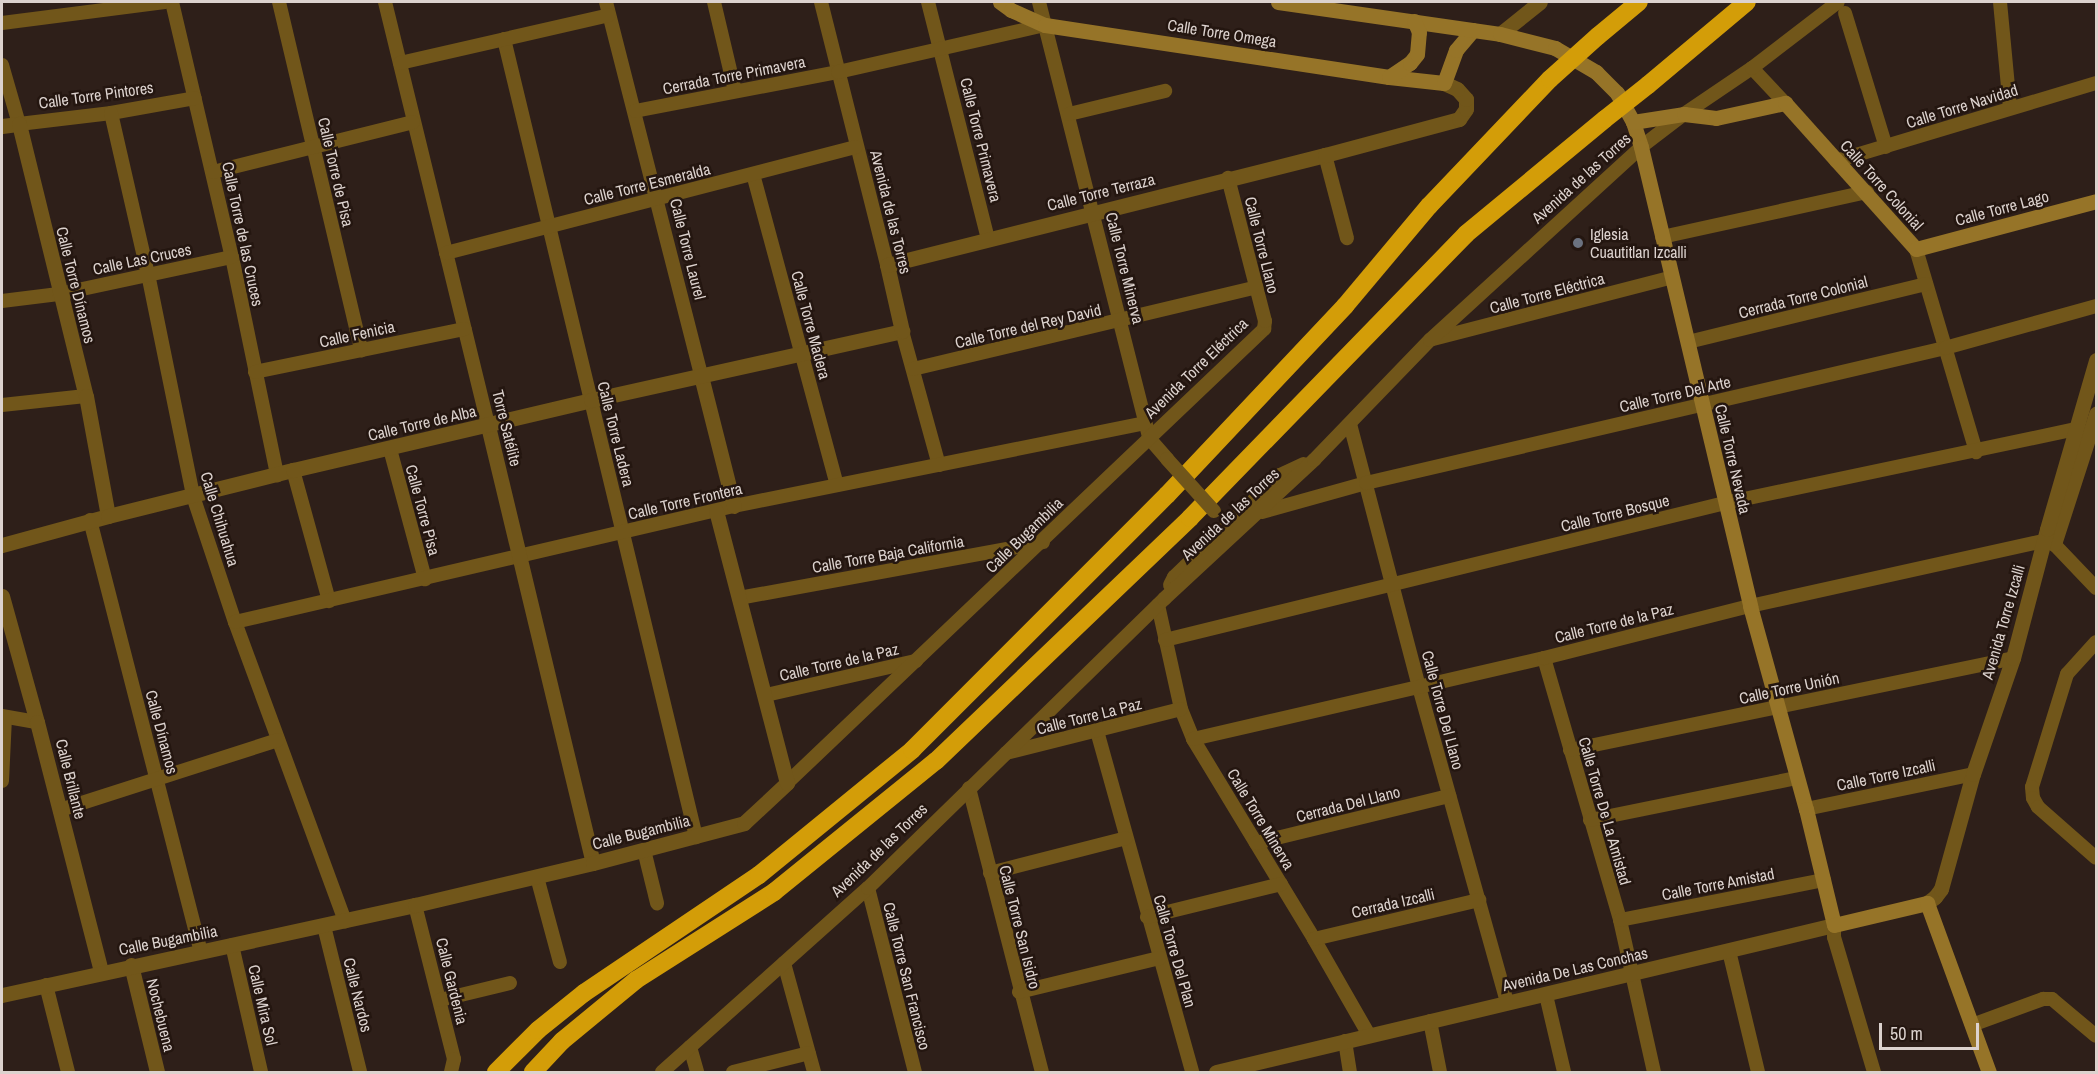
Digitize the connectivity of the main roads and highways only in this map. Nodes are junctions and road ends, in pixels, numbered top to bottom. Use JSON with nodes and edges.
{"nodes":[{"id":1,"x":1000,"y":2,"type":"edge"},
{"id":2,"x":1278,"y":2,"type":"edge"},
{"id":3,"x":1639,"y":2,"type":"edge"},
{"id":4,"x":1747,"y":2,"type":"edge"},
{"id":5,"x":1414,"y":21,"type":"junction"},
{"id":6,"x":1473,"y":30,"type":"junction"},
{"id":7,"x":1389,"y":77,"type":"junction"},
{"id":8,"x":1633,"y":122,"type":"junction"},
{"id":9,"x":2097,"y":201,"type":"edge"},
{"id":10,"x":1916,"y":249,"type":"joint"},
{"id":11,"x":1834,"y":925,"type":"joint"},
{"id":12,"x":495,"y":1072,"type":"edge"},
{"id":13,"x":533,"y":1072,"type":"edge"},
{"id":14,"x":1989,"y":1072,"type":"edge"}],
"edges":[{"from":1,"to":7,"type":"main road","name":"Calle Torre Omega"},
{"from":2,"to":5,"type":"main road"},
{"from":3,"to":12,"type":"highway","bridge":true},
{"from":4,"to":13,"type":"highway","bridge":true},
{"from":5,"to":6,"type":"main road"},
{"from":5,"to":7,"type":"main road"},
{"from":6,"to":7,"type":"main road","name":"Calle Torre Omega"},
{"from":6,"to":8,"type":"main road","name":"Calle Torre Nevada"},
{"from":8,"to":10,"type":"main road","name":"Calle Torre Colonial"},
{"from":8,"to":11,"type":"main road","name":"Calle Torre Nevada"},
{"from":9,"to":10,"type":"main road","name":"Calle Torre Lago"},
{"from":11,"to":14,"type":"main road","name":"Avenida De Las Conchas"}]}
